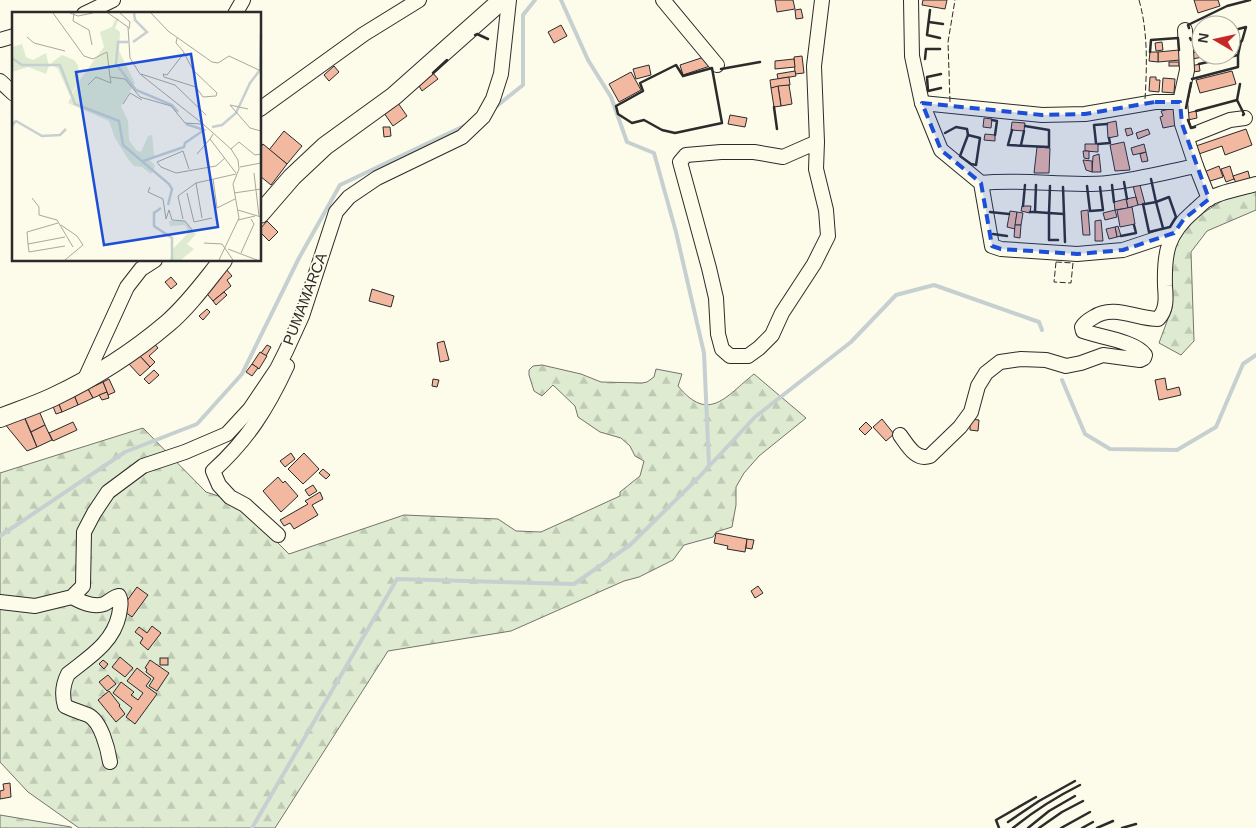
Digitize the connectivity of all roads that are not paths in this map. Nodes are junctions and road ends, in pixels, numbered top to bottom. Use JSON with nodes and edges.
{"nodes":[{"id":1,"x":113,"y":0,"type":"edge"},
{"id":2,"x":244,"y":0,"type":"edge"},
{"id":3,"x":419,"y":0,"type":"edge"},
{"id":4,"x":502,"y":0,"type":"edge"},
{"id":5,"x":509,"y":0,"type":"edge"},
{"id":6,"x":663,"y":0,"type":"edge"},
{"id":7,"x":822,"y":0,"type":"edge"},
{"id":8,"x":910,"y":0,"type":"edge"},
{"id":9,"x":88,"y":12,"type":"edge"},
{"id":10,"x":236,"y":12,"type":"edge"},
{"id":11,"x":1185,"y":30,"type":"dead end"},
{"id":12,"x":717,"y":66,"type":"dead end"},
{"id":13,"x":0,"y":81,"type":"edge"},
{"id":14,"x":12,"y":92,"type":"edge"},
{"id":15,"x":1180,"y":102,"type":"junction"},
{"id":16,"x":922,"y":103,"type":"junction"},
{"id":17,"x":261,"y":108,"type":"edge"},
{"id":18,"x":1245,"y":118,"type":"dead end"},
{"id":19,"x":1187,"y":137,"type":"junction"},
{"id":20,"x":817,"y":142,"type":"junction"},
{"id":21,"x":1196,"y":166,"type":"junction"},
{"id":22,"x":981,"y":183,"type":"junction"},
{"id":23,"x":1256,"y":184,"type":"edge"},
{"id":24,"x":1209,"y":199,"type":"junction"},
{"id":25,"x":261,"y":213,"type":"edge"},
{"id":26,"x":1174,"y":233,"type":"junction"},
{"id":27,"x":153,"y":261,"type":"edge"},
{"id":28,"x":222,"y":261,"type":"edge"},
{"id":29,"x":286,"y":351,"type":"junction"},
{"id":30,"x":84,"y":381,"type":"junction"},
{"id":31,"x":0,"y":418,"type":"edge"},
{"id":32,"x":900,"y":435,"type":"dead end"},
{"id":33,"x":278,"y":535,"type":"dead end"},
{"id":34,"x":72,"y":596,"type":"junction"},
{"id":35,"x":0,"y":602,"type":"edge"},
{"id":36,"x":110,"y":762,"type":"dead end"}],
"edges":[{"from":1,"to":9,"type":"street"},
{"from":2,"to":10,"type":"street"},
{"from":3,"to":17,"type":"street"},
{"from":4,"to":25,"type":"main road"},
{"from":5,"to":29,"type":"street","name":"PUMAMARCA"},
{"from":6,"to":12,"type":"street"},
{"from":7,"to":20,"type":"street"},
{"from":8,"to":16,"type":"street"},
{"from":11,"to":15,"type":"street"},
{"from":13,"to":14,"type":"street"},
{"from":15,"to":16,"type":"street"},
{"from":15,"to":19,"type":"street"},
{"from":16,"to":22,"type":"street"},
{"from":18,"to":19,"type":"street"},
{"from":19,"to":21,"type":"street"},
{"from":20,"to":20,"type":"street"},
{"from":21,"to":22,"type":"street"},
{"from":21,"to":24,"type":"street"},
{"from":22,"to":26,"type":"street"},
{"from":23,"to":24,"type":"street"},
{"from":24,"to":26,"type":"street"},
{"from":26,"to":32,"type":"street"},
{"from":27,"to":30,"type":"street"},
{"from":28,"to":30,"type":"main road"},
{"from":29,"to":33,"type":"street"},
{"from":29,"to":34,"type":"street","name":"PUMAMARCA"},
{"from":30,"to":31,"type":"main road"},
{"from":34,"to":35,"type":"street"},
{"from":34,"to":36,"type":"street"}]}
